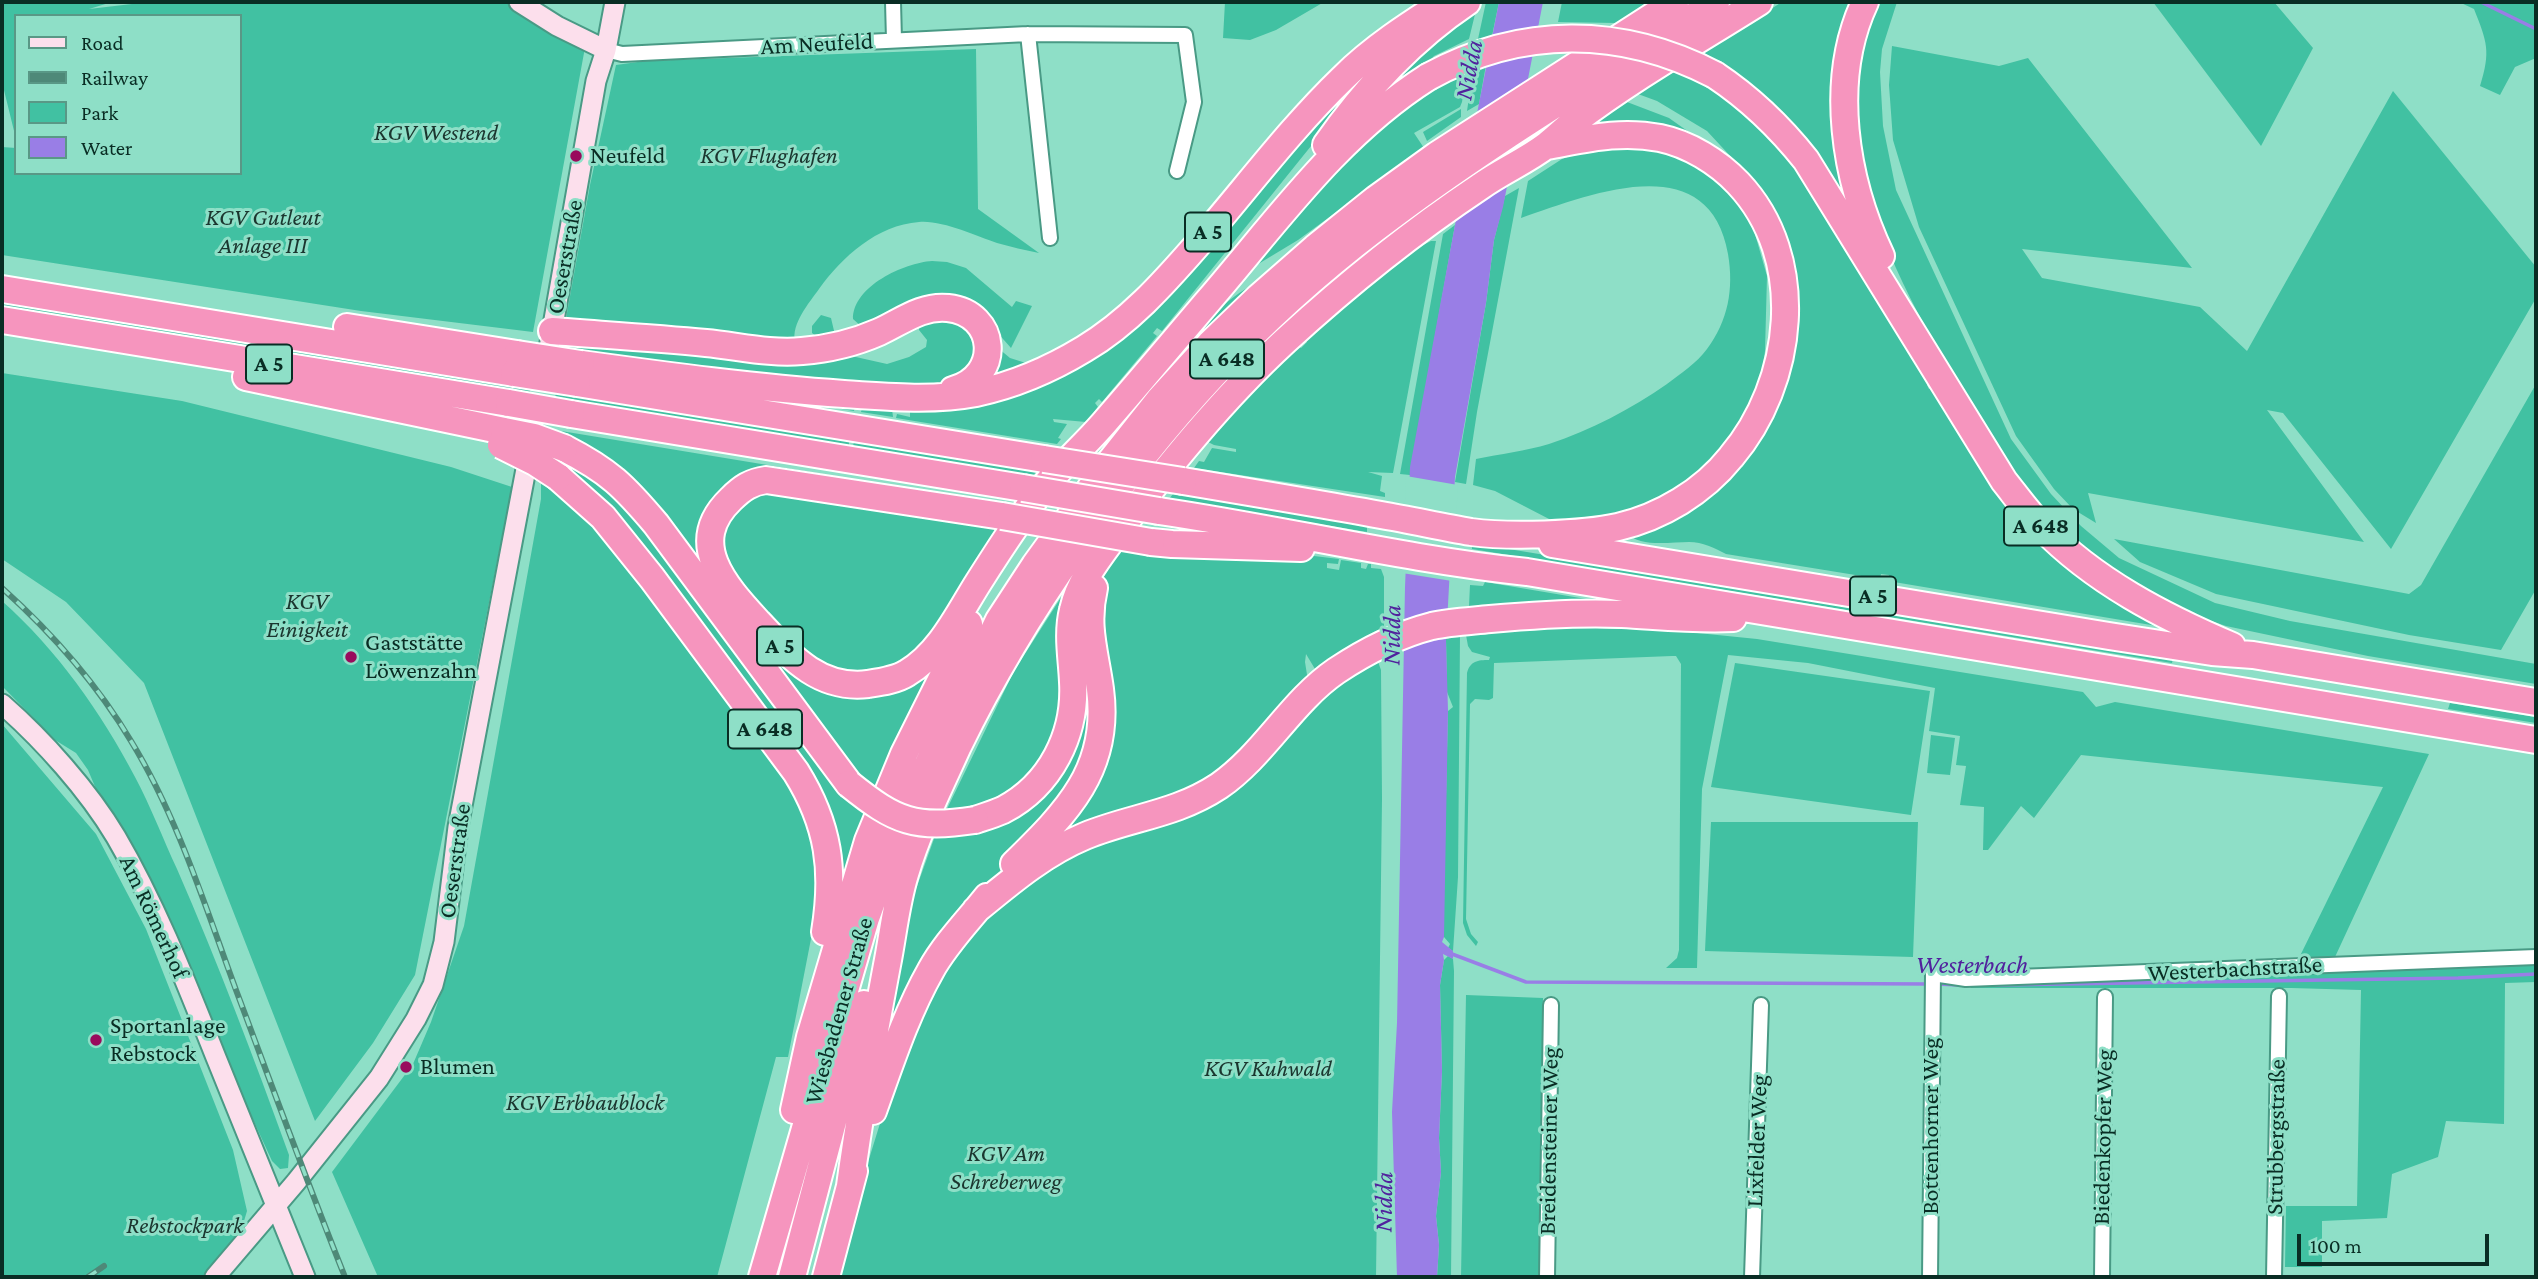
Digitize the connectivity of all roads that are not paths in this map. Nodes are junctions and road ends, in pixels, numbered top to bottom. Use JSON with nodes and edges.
{"nodes":[{"id":1,"x":519,"y":2,"type":"edge"},
{"id":2,"x":615,"y":2,"type":"edge"},
{"id":3,"x":893,"y":2,"type":"edge"},
{"id":4,"x":1675,"y":2,"type":"edge"},
{"id":5,"x":1716,"y":2,"type":"edge"},
{"id":6,"x":1759,"y":2,"type":"edge"},
{"id":7,"x":1865,"y":2,"type":"edge"},
{"id":8,"x":1456,"y":4,"type":"edge"},
{"id":9,"x":1028,"y":34,"type":"junction"},
{"id":10,"x":894,"y":40,"type":"junction"},
{"id":11,"x":606,"y":50,"type":"junction"},
{"id":12,"x":1546,"y":146,"type":"junction"},
{"id":13,"x":1177,"y":171,"type":"dead end"},
{"id":14,"x":1285,"y":208,"type":"junction"},
{"id":15,"x":1050,"y":238,"type":"dead end"},
{"id":16,"x":2,"y":289,"type":"edge"},
{"id":17,"x":1903,"y":317,"type":"junction"},
{"id":18,"x":2,"y":320,"type":"edge"},
{"id":19,"x":30,"y":325,"type":"junction"},
{"id":20,"x":551,"y":340,"type":"joint"},
{"id":21,"x":579,"y":373,"type":"junction"},
{"id":22,"x":932,"y":396,"type":"junction"},
{"id":23,"x":413,"y":412,"type":"joint"},
{"id":24,"x":1102,"y":426,"type":"junction"},
{"id":25,"x":503,"y":438,"type":"junction"},
{"id":26,"x":526,"y":469,"type":"dead end"},
{"id":27,"x":1034,"y":516,"type":"junction"},
{"id":28,"x":1118,"y":532,"type":"junction"},
{"id":29,"x":1483,"y":533,"type":"junction"},
{"id":30,"x":1380,"y":550,"type":"junction"},
{"id":31,"x":1779,"y":615,"type":"junction"},
{"id":32,"x":2253,"y":655,"type":"junction"},
{"id":33,"x":2536,"y":702,"type":"edge"},
{"id":34,"x":2,"y":704,"type":"edge"},
{"id":35,"x":2536,"y":740,"type":"edge"},
{"id":36,"x":934,"y":750,"type":"junction"},
{"id":37,"x":904,"y":876,"type":"junction"},
{"id":38,"x":976,"y":910,"type":"junction"},
{"id":39,"x":2536,"y":957,"type":"edge"},
{"id":40,"x":1933,"y":976,"type":"joint"},
{"id":41,"x":2279,"y":996,"type":"dead end"},
{"id":42,"x":2105,"y":997,"type":"dead end"},
{"id":43,"x":1551,"y":1005,"type":"dead end"},
{"id":44,"x":1761,"y":1005,"type":"dead end"},
{"id":45,"x":810,"y":1038,"type":"junction"},
{"id":46,"x":850,"y":1186,"type":"junction"},
{"id":47,"x":785,"y":1191,"type":"junction"},
{"id":48,"x":276,"y":1206,"type":"junction"},
{"id":49,"x":215,"y":1277,"type":"edge"},
{"id":50,"x":305,"y":1277,"type":"edge"},
{"id":51,"x":762,"y":1277,"type":"edge"},
{"id":52,"x":792,"y":1277,"type":"edge"},
{"id":53,"x":825,"y":1277,"type":"edge"},
{"id":54,"x":1547,"y":1277,"type":"edge"},
{"id":55,"x":1752,"y":1277,"type":"edge"},
{"id":56,"x":1930,"y":1277,"type":"edge"},
{"id":57,"x":2102,"y":1277,"type":"edge"},
{"id":58,"x":2274,"y":1277,"type":"edge"}],
"edges":[{"from":1,"to":11,"type":"street"},
{"from":2,"to":11,"type":"street","name":"Oeserstraße"},
{"from":3,"to":10,"type":"street"},
{"from":4,"to":36,"type":"highway","number":"A 648"},
{"from":5,"to":37,"type":"highway","number":"A 648"},
{"from":6,"to":12,"type":"highway","number":"A 648"},
{"from":7,"to":17,"type":"highway","number":"A 648"},
{"from":8,"to":14,"type":"highway","number":"A 5"},
{"from":8,"to":22,"type":"highway","number":"A 5"},
{"from":9,"to":10,"type":"street","name":"Am Neufeld"},
{"from":9,"to":13,"type":"street","name":"Am Neufeld"},
{"from":9,"to":15,"type":"street"},
{"from":10,"to":11,"type":"street","name":"Am Neufeld"},
{"from":11,"to":20,"type":"street","name":"Oeserstraße"},
{"from":12,"to":28,"type":"highway","number":"A 648"},
{"from":12,"to":29,"type":"highway","number":"A 5"},
{"from":14,"to":17,"type":"highway","bridge":true},
{"from":14,"to":24,"type":"highway"},
{"from":16,"to":21,"type":"highway","number":"A 5","bridge":true},
{"from":17,"to":32,"type":"highway","number":"A 648"},
{"from":18,"to":19,"type":"highway","number":"A 5"},
{"from":19,"to":23,"type":"highway","number":"A 5"},
{"from":19,"to":30,"type":"highway","number":"A 5","bridge":true},
{"from":20,"to":22,"type":"highway"},
{"from":21,"to":22,"type":"highway","number":"A 5"},
{"from":21,"to":29,"type":"highway","number":"A 5","bridge":true},
{"from":23,"to":25,"type":"highway","number":"A 648"},
{"from":24,"to":27,"type":"highway"},
{"from":24,"to":30,"type":"highway","number":"A 5","bridge":true},
{"from":25,"to":28,"type":"highway","number":"A 648","bridge":true},
{"from":25,"to":45,"type":"highway","number":"A 648","bridge":true},
{"from":26,"to":48,"type":"street","name":"Oeserstraße"},
{"from":27,"to":36,"type":"highway","number":"A 648"},
{"from":27,"to":45,"type":"highway","number":"A 648"},
{"from":28,"to":38,"type":"highway"},
{"from":29,"to":32,"type":"highway","number":"A 5"},
{"from":30,"to":31,"type":"highway","number":"A 5"},
{"from":31,"to":35,"type":"highway","number":"A 5"},
{"from":31,"to":38,"type":"highway"},
{"from":32,"to":33,"type":"highway","number":"A 5"},
{"from":34,"to":48,"type":"street","name":"Am Römerhof"},
{"from":36,"to":47,"type":"highway","name":"Wiesbadener Straße","number":"A 648"},
{"from":37,"to":46,"type":"highway","number":"A 648"},
{"from":37,"to":52,"type":"highway","name":"Wiesbadener Straße","number":"A 648"},
{"from":38,"to":46,"type":"highway"},
{"from":39,"to":40,"type":"street","name":"Westerbachstraße"},
{"from":40,"to":56,"type":"street","name":"Bottenhorner Weg"},
{"from":41,"to":58,"type":"street","name":"Strubbergstraße"},
{"from":42,"to":57,"type":"street","name":"Biedenkopfer Weg"},
{"from":43,"to":54,"type":"street","name":"Breidensteiner Weg"},
{"from":44,"to":55,"type":"street","name":"Lixfelder Weg"},
{"from":45,"to":47,"type":"highway","number":"A 648"},
{"from":46,"to":53,"type":"highway"},
{"from":47,"to":51,"type":"highway","name":"Wiesbadener Straße","number":"A 648"},
{"from":48,"to":49,"type":"street","name":"Oeserstraße"},
{"from":48,"to":50,"type":"street","name":"Am Römerhof"}]}
